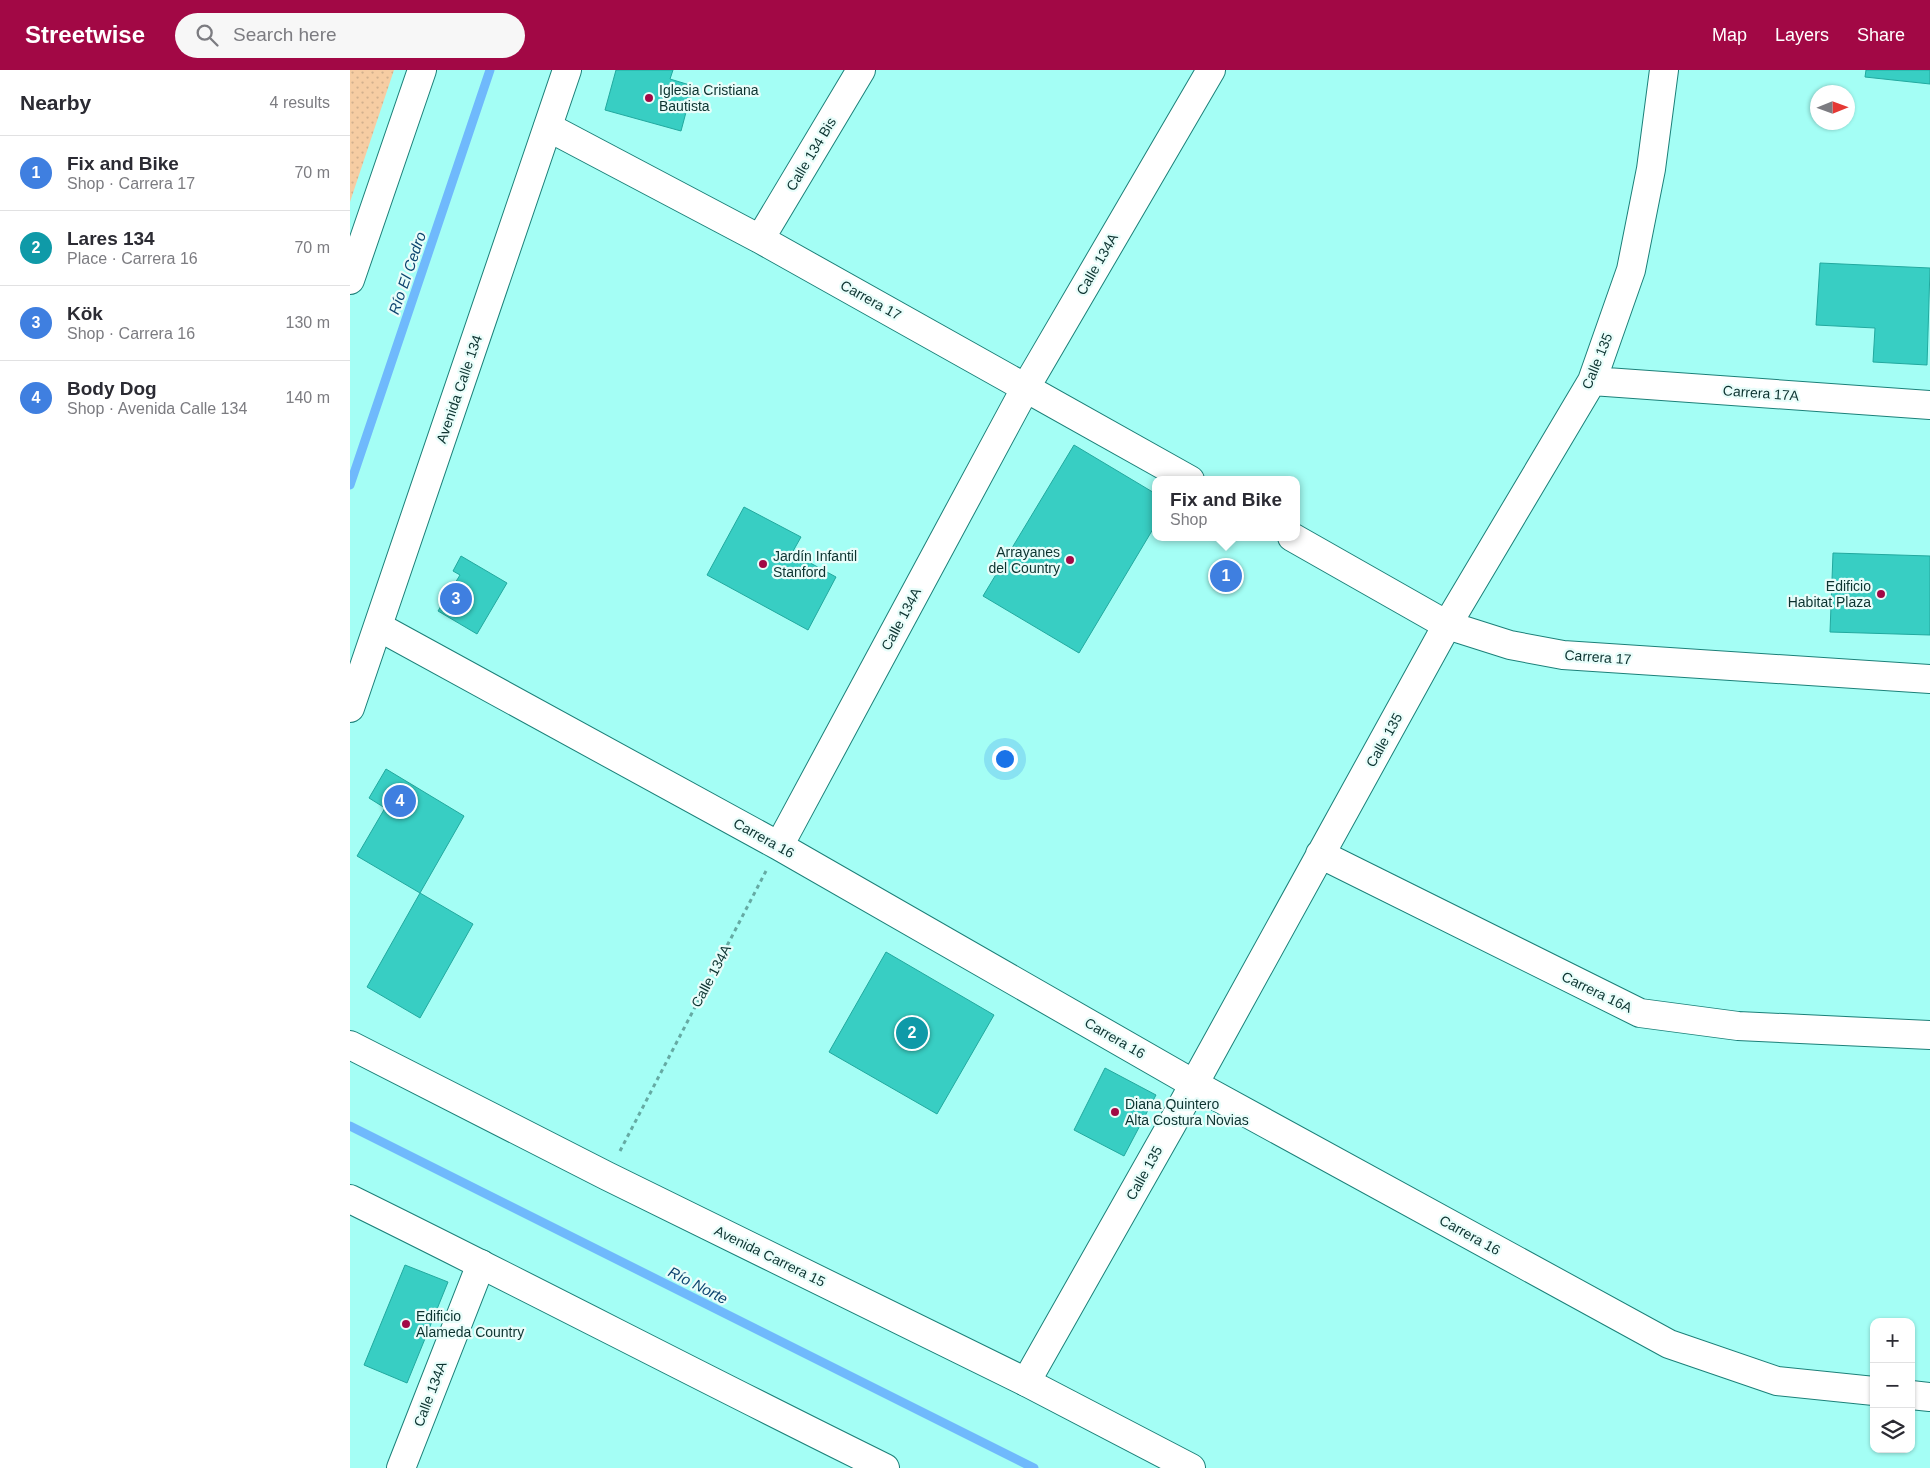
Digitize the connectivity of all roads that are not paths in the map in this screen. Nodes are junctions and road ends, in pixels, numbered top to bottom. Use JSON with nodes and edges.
{"nodes":[{"id":1,"x":422,"y":70,"type":"edge"},
{"id":2,"x":567,"y":70,"type":"edge"},
{"id":3,"x":861,"y":70,"type":"edge"},
{"id":4,"x":1211,"y":70,"type":"edge"},
{"id":5,"x":1664,"y":70,"type":"edge"},
{"id":6,"x":548,"y":128,"type":"junction"},
{"id":7,"x":760,"y":239,"type":"junction"},
{"id":8,"x":350,"y":280,"type":"edge"},
{"id":9,"x":1592,"y":381,"type":"junction"},
{"id":10,"x":1026,"y":387,"type":"junction"},
{"id":11,"x":1930,"y":405,"type":"edge"},
{"id":12,"x":1183,"y":476,"type":"edge"},
{"id":13,"x":1299,"y":541,"type":"edge"},
{"id":14,"x":1447,"y":625,"type":"junction"},
{"id":15,"x":379,"y":627,"type":"junction"},
{"id":16,"x":1930,"y":679,"type":"edge"},
{"id":17,"x":350,"y":708,"type":"edge"},
{"id":18,"x":779,"y":846,"type":"junction"},
{"id":19,"x":1320,"y":854,"type":"junction"},
{"id":20,"x":1930,"y":1035,"type":"edge"},
{"id":21,"x":350,"y":1045,"type":"edge"},
{"id":22,"x":1194,"y":1084,"type":"junction"},
{"id":23,"x":350,"y":1199,"type":"edge"},
{"id":24,"x":481,"y":1264,"type":"junction"},
{"id":25,"x":1026,"y":1382,"type":"junction"},
{"id":26,"x":1870,"y":1391,"type":"edge"},
{"id":27,"x":1915,"y":1395,"type":"edge"},
{"id":28,"x":1930,"y":1397,"type":"edge"},
{"id":29,"x":401,"y":1468,"type":"edge"},
{"id":30,"x":884,"y":1468,"type":"edge"},
{"id":31,"x":1191,"y":1468,"type":"edge"}],
"edges":[{"from":1,"to":8,"type":"street"},
{"from":2,"to":6,"type":"street","name":"Avenida Calle 134"},
{"from":3,"to":7,"type":"street","name":"Calle 134 Bis"},
{"from":4,"to":10,"type":"street","name":"Calle 134A"},
{"from":5,"to":9,"type":"street","name":"Calle 135"},
{"from":6,"to":7,"type":"street","name":"Carrera 17"},
{"from":6,"to":15,"type":"street","name":"Avenida Calle 134"},
{"from":7,"to":10,"type":"street","name":"Carrera 17"},
{"from":9,"to":11,"type":"street","name":"Carrera 17A"},
{"from":9,"to":14,"type":"street","name":"Calle 135"},
{"from":10,"to":12,"type":"street","name":"Carrera 17"},
{"from":10,"to":18,"type":"street","name":"Calle 134A"},
{"from":13,"to":14,"type":"street","name":"Carrera 17"},
{"from":14,"to":16,"type":"street","name":"Carrera 17"},
{"from":14,"to":19,"type":"street","name":"Calle 135"},
{"from":15,"to":17,"type":"street","name":"Avenida Calle 134"},
{"from":15,"to":18,"type":"street","name":"Carrera 16"},
{"from":18,"to":22,"type":"street","name":"Carrera 16"},
{"from":19,"to":20,"type":"street","name":"Carrera 16A"},
{"from":19,"to":22,"type":"street","name":"Calle 135"},
{"from":21,"to":25,"type":"street","name":"Avenida Carrera 15"},
{"from":22,"to":25,"type":"street","name":"Calle 135"},
{"from":22,"to":26,"type":"street","name":"Carrera 16"},
{"from":23,"to":24,"type":"street"},
{"from":24,"to":29,"type":"street","name":"Calle 134A"},
{"from":24,"to":30,"type":"street"},
{"from":25,"to":31,"type":"street","name":"Avenida Carrera 15"},
{"from":27,"to":28,"type":"street"}]}
